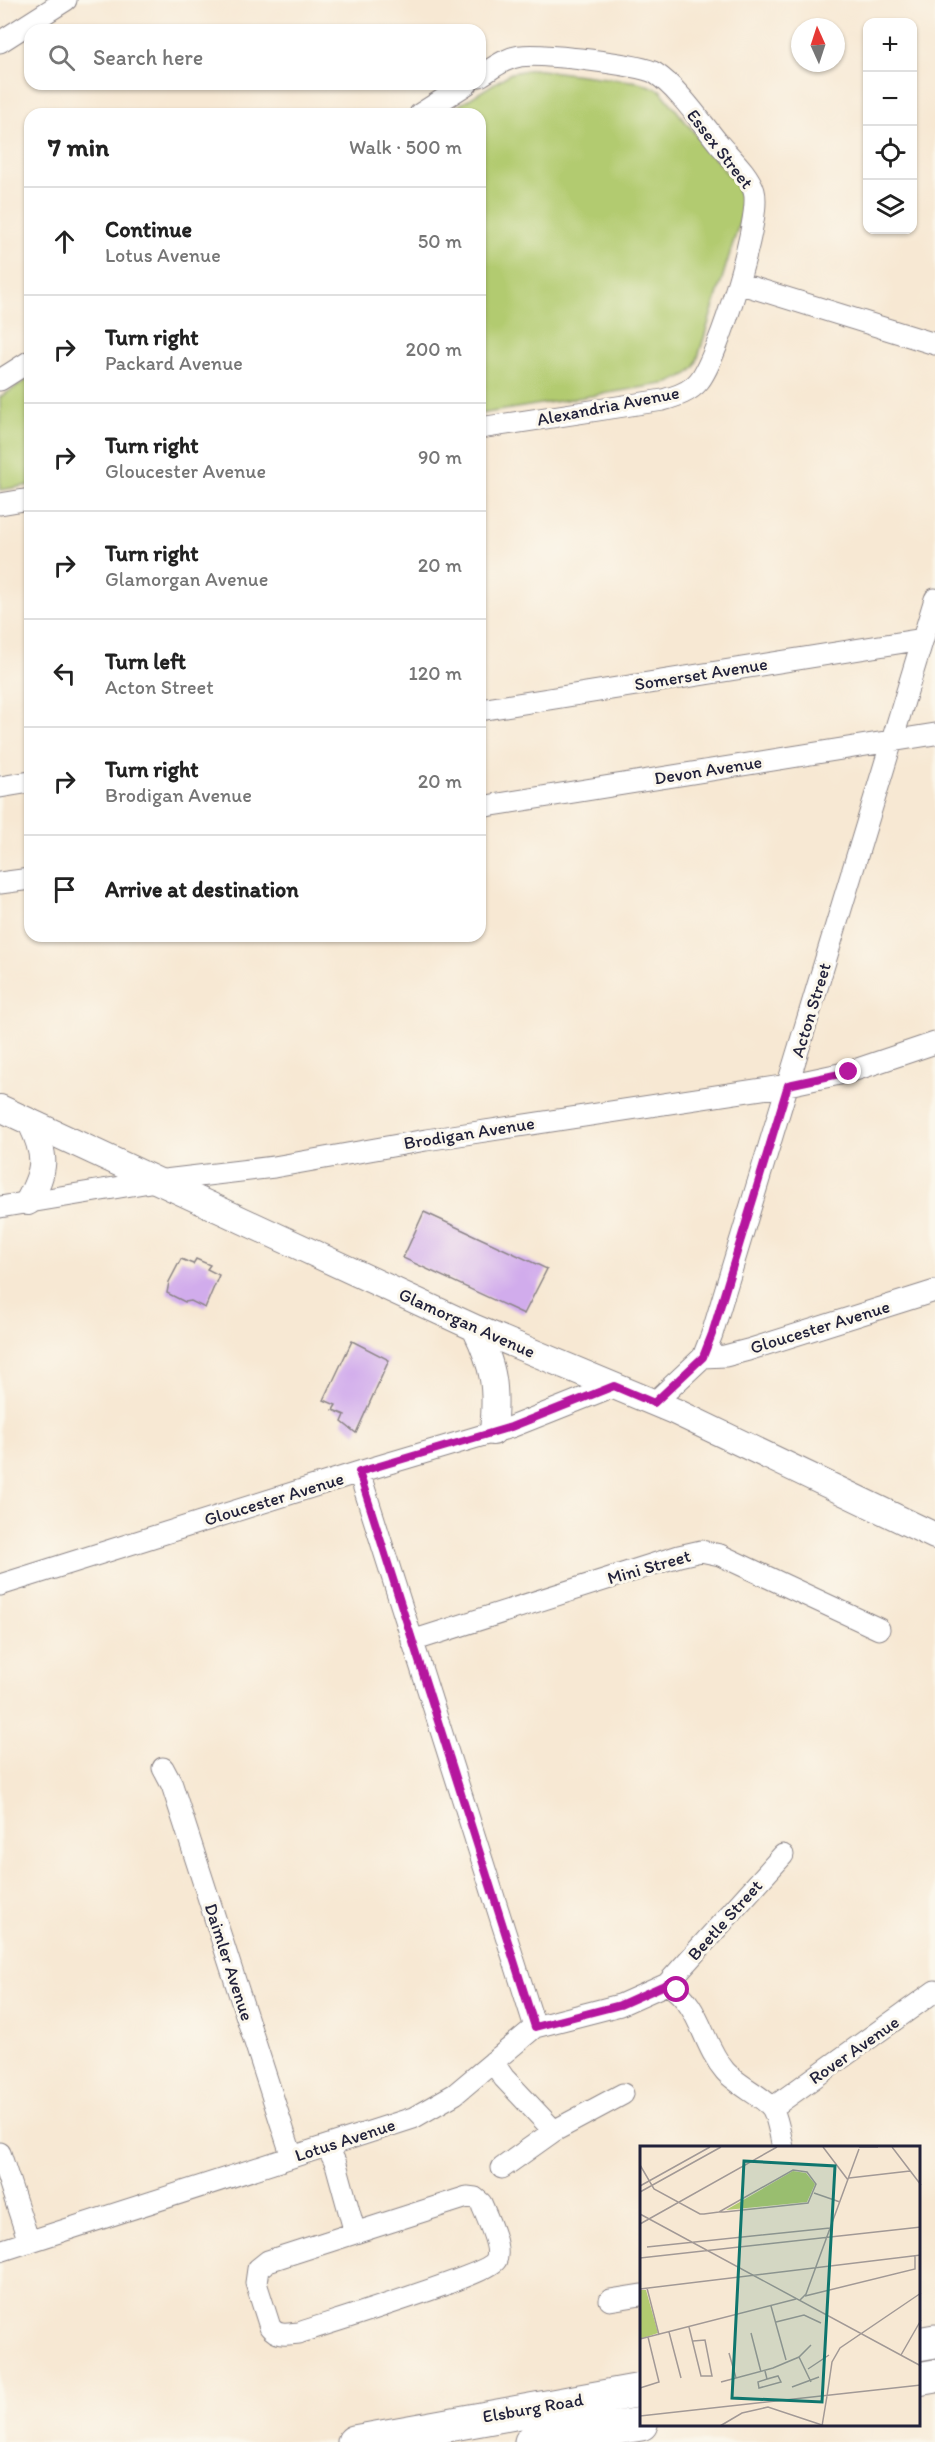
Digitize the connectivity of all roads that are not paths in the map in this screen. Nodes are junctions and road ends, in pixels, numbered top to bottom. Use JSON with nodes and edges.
{"nodes":[{"id":1,"x":66,"y":0,"type":"edge"},
{"id":2,"x":28,"y":24,"type":"edge"},
{"id":3,"x":24,"y":27,"type":"edge"},
{"id":4,"x":0,"y":42,"type":"edge"},
{"id":5,"x":486,"y":72,"type":"edge"},
{"id":6,"x":458,"y":90,"type":"edge"},
{"id":7,"x":429,"y":108,"type":"edge"},
{"id":8,"x":738,"y":284,"type":"junction"},
{"id":9,"x":935,"y":344,"type":"edge"},
{"id":10,"x":24,"y":365,"type":"edge"},
{"id":11,"x":0,"y":380,"type":"edge"},
{"id":12,"x":486,"y":427,"type":"edge"},
{"id":13,"x":24,"y":500,"type":"edge"},
{"id":14,"x":0,"y":504,"type":"edge"},
{"id":15,"x":935,"y":598,"type":"edge"},
{"id":16,"x":922,"y":639,"type":"junction"},
{"id":17,"x":486,"y":709,"type":"edge"},
{"id":18,"x":935,"y":734,"type":"edge"},
{"id":19,"x":892,"y":741,"type":"junction"},
{"id":20,"x":24,"y":783,"type":"edge"},
{"id":21,"x":0,"y":787,"type":"edge"},
{"id":22,"x":486,"y":806,"type":"edge"},
{"id":23,"x":24,"y":880,"type":"edge"},
{"id":24,"x":0,"y":883,"type":"edge"},
{"id":25,"x":935,"y":1043,"type":"edge"},
{"id":26,"x":788,"y":1085,"type":"junction"},
{"id":27,"x":0,"y":1108,"type":"edge"},
{"id":28,"x":30,"y":1123,"type":"junction"},
{"id":29,"x":156,"y":1181,"type":"junction"},
{"id":30,"x":28,"y":1202,"type":"junction"},
{"id":31,"x":0,"y":1207,"type":"edge"},
{"id":32,"x":935,"y":1291,"type":"edge"},
{"id":33,"x":475,"y":1328,"type":"junction"},
{"id":34,"x":703,"y":1357,"type":"junction"},
{"id":35,"x":614,"y":1386,"type":"junction"},
{"id":36,"x":654,"y":1403,"type":"junction"},
{"id":37,"x":493,"y":1432,"type":"junction"},
{"id":38,"x":359,"y":1472,"type":"junction"},
{"id":39,"x":935,"y":1536,"type":"edge"},
{"id":40,"x":0,"y":1585,"type":"edge"},
{"id":41,"x":879,"y":1629,"type":"dead end"},
{"id":42,"x":412,"y":1641,"type":"junction"},
{"id":43,"x":163,"y":1768,"type":"dead end"},
{"id":44,"x":783,"y":1855,"type":"dead end"},
{"id":45,"x":667,"y":1984,"type":"junction"},
{"id":46,"x":935,"y":1991,"type":"edge"},
{"id":47,"x":535,"y":2027,"type":"junction"},
{"id":48,"x":493,"y":2062,"type":"junction"},
{"id":49,"x":622,"y":2094,"type":"dead end"},
{"id":50,"x":772,"y":2108,"type":"junction"},
{"id":51,"x":554,"y":2131,"type":"junction"},
{"id":52,"x":327,"y":2146,"type":"junction"},
{"id":53,"x":782,"y":2146,"type":"edge"},
{"id":54,"x":0,"y":2153,"type":"edge"},
{"id":55,"x":292,"y":2157,"type":"junction"},
{"id":56,"x":502,"y":2168,"type":"dead end"},
{"id":57,"x":356,"y":2233,"type":"junction"},
{"id":58,"x":29,"y":2242,"type":"junction"},
{"id":59,"x":0,"y":2251,"type":"edge"},
{"id":60,"x":640,"y":2295,"type":"edge"},
{"id":61,"x":610,"y":2300,"type":"dead end"},
{"id":62,"x":935,"y":2341,"type":"edge"},
{"id":63,"x":920,"y":2344,"type":"edge"},
{"id":64,"x":935,"y":2376,"type":"edge"},
{"id":65,"x":920,"y":2379,"type":"edge"},
{"id":66,"x":640,"y":2390,"type":"edge"},
{"id":67,"x":640,"y":2424,"type":"edge"},
{"id":68,"x":354,"y":2442,"type":"edge"},
{"id":69,"x":531,"y":2442,"type":"edge"}],
"edges":[{"from":1,"to":2,"type":"street"},
{"from":3,"to":4,"type":"street"},
{"from":5,"to":8,"type":"street","name":"Essex Street"},
{"from":6,"to":7,"type":"street"},
{"from":8,"to":9,"type":"street"},
{"from":8,"to":12,"type":"street","name":"Alexandria Avenue"},
{"from":10,"to":11,"type":"street"},
{"from":13,"to":14,"type":"street"},
{"from":15,"to":16,"type":"street","name":"Acton Street"},
{"from":16,"to":17,"type":"street","name":"Somerset Avenue"},
{"from":16,"to":19,"type":"street","name":"Acton Street"},
{"from":18,"to":19,"type":"street","name":"Devon Avenue"},
{"from":19,"to":22,"type":"street","name":"Devon Avenue"},
{"from":19,"to":26,"type":"street","name":"Acton Street"},
{"from":20,"to":21,"type":"street"},
{"from":23,"to":24,"type":"street"},
{"from":25,"to":26,"type":"street","name":"Brodigan Avenue"},
{"from":26,"to":29,"type":"street","name":"Brodigan Avenue"},
{"from":26,"to":34,"type":"street","name":"Acton Street"},
{"from":27,"to":28,"type":"street","name":"Glamorgan Avenue"},
{"from":28,"to":29,"type":"street","name":"Glamorgan Avenue"},
{"from":28,"to":30,"type":"street"},
{"from":29,"to":30,"type":"street","name":"Brodigan Avenue"},
{"from":29,"to":33,"type":"street","name":"Glamorgan Avenue"},
{"from":30,"to":31,"type":"street","name":"Brodigan Avenue"},
{"from":32,"to":34,"type":"street","name":"Gloucester Avenue"},
{"from":33,"to":35,"type":"street","name":"Glamorgan Avenue"},
{"from":33,"to":37,"type":"street"},
{"from":34,"to":36,"type":"street","name":"Acton Street"},
{"from":35,"to":36,"type":"street","name":"Glamorgan Avenue"},
{"from":35,"to":37,"type":"street","name":"Gloucester Avenue"},
{"from":36,"to":39,"type":"street","name":"Glamorgan Avenue"},
{"from":37,"to":38,"type":"street","name":"Gloucester Avenue"},
{"from":38,"to":40,"type":"street","name":"Gloucester Avenue"},
{"from":38,"to":42,"type":"street"},
{"from":41,"to":42,"type":"street","name":"Mini Street"},
{"from":42,"to":47,"type":"street"},
{"from":43,"to":55,"type":"street","name":"Daimler Avenue"},
{"from":44,"to":45,"type":"street","name":"Beetle Street"},
{"from":45,"to":47,"type":"street","name":"Lotus Avenue"},
{"from":45,"to":50,"type":"street"},
{"from":46,"to":50,"type":"street","name":"Rover Avenue"},
{"from":47,"to":48,"type":"street","name":"Lotus Avenue"},
{"from":48,"to":51,"type":"street"},
{"from":48,"to":52,"type":"street","name":"Lotus Avenue"},
{"from":49,"to":51,"type":"street"},
{"from":50,"to":53,"type":"street"},
{"from":51,"to":56,"type":"street"},
{"from":52,"to":55,"type":"street","name":"Lotus Avenue"},
{"from":52,"to":57,"type":"street"},
{"from":54,"to":58,"type":"street"},
{"from":55,"to":58,"type":"street","name":"Lotus Avenue"},
{"from":57,"to":57,"type":"street"},
{"from":58,"to":59,"type":"street","name":"Lotus Avenue"},
{"from":60,"to":61,"type":"street"},
{"from":62,"to":63,"type":"main road"},
{"from":64,"to":65,"type":"main road"},
{"from":66,"to":68,"type":"main road","name":"Elsburg Road"},
{"from":67,"to":69,"type":"main road","name":"Elsburg Road"}]}
